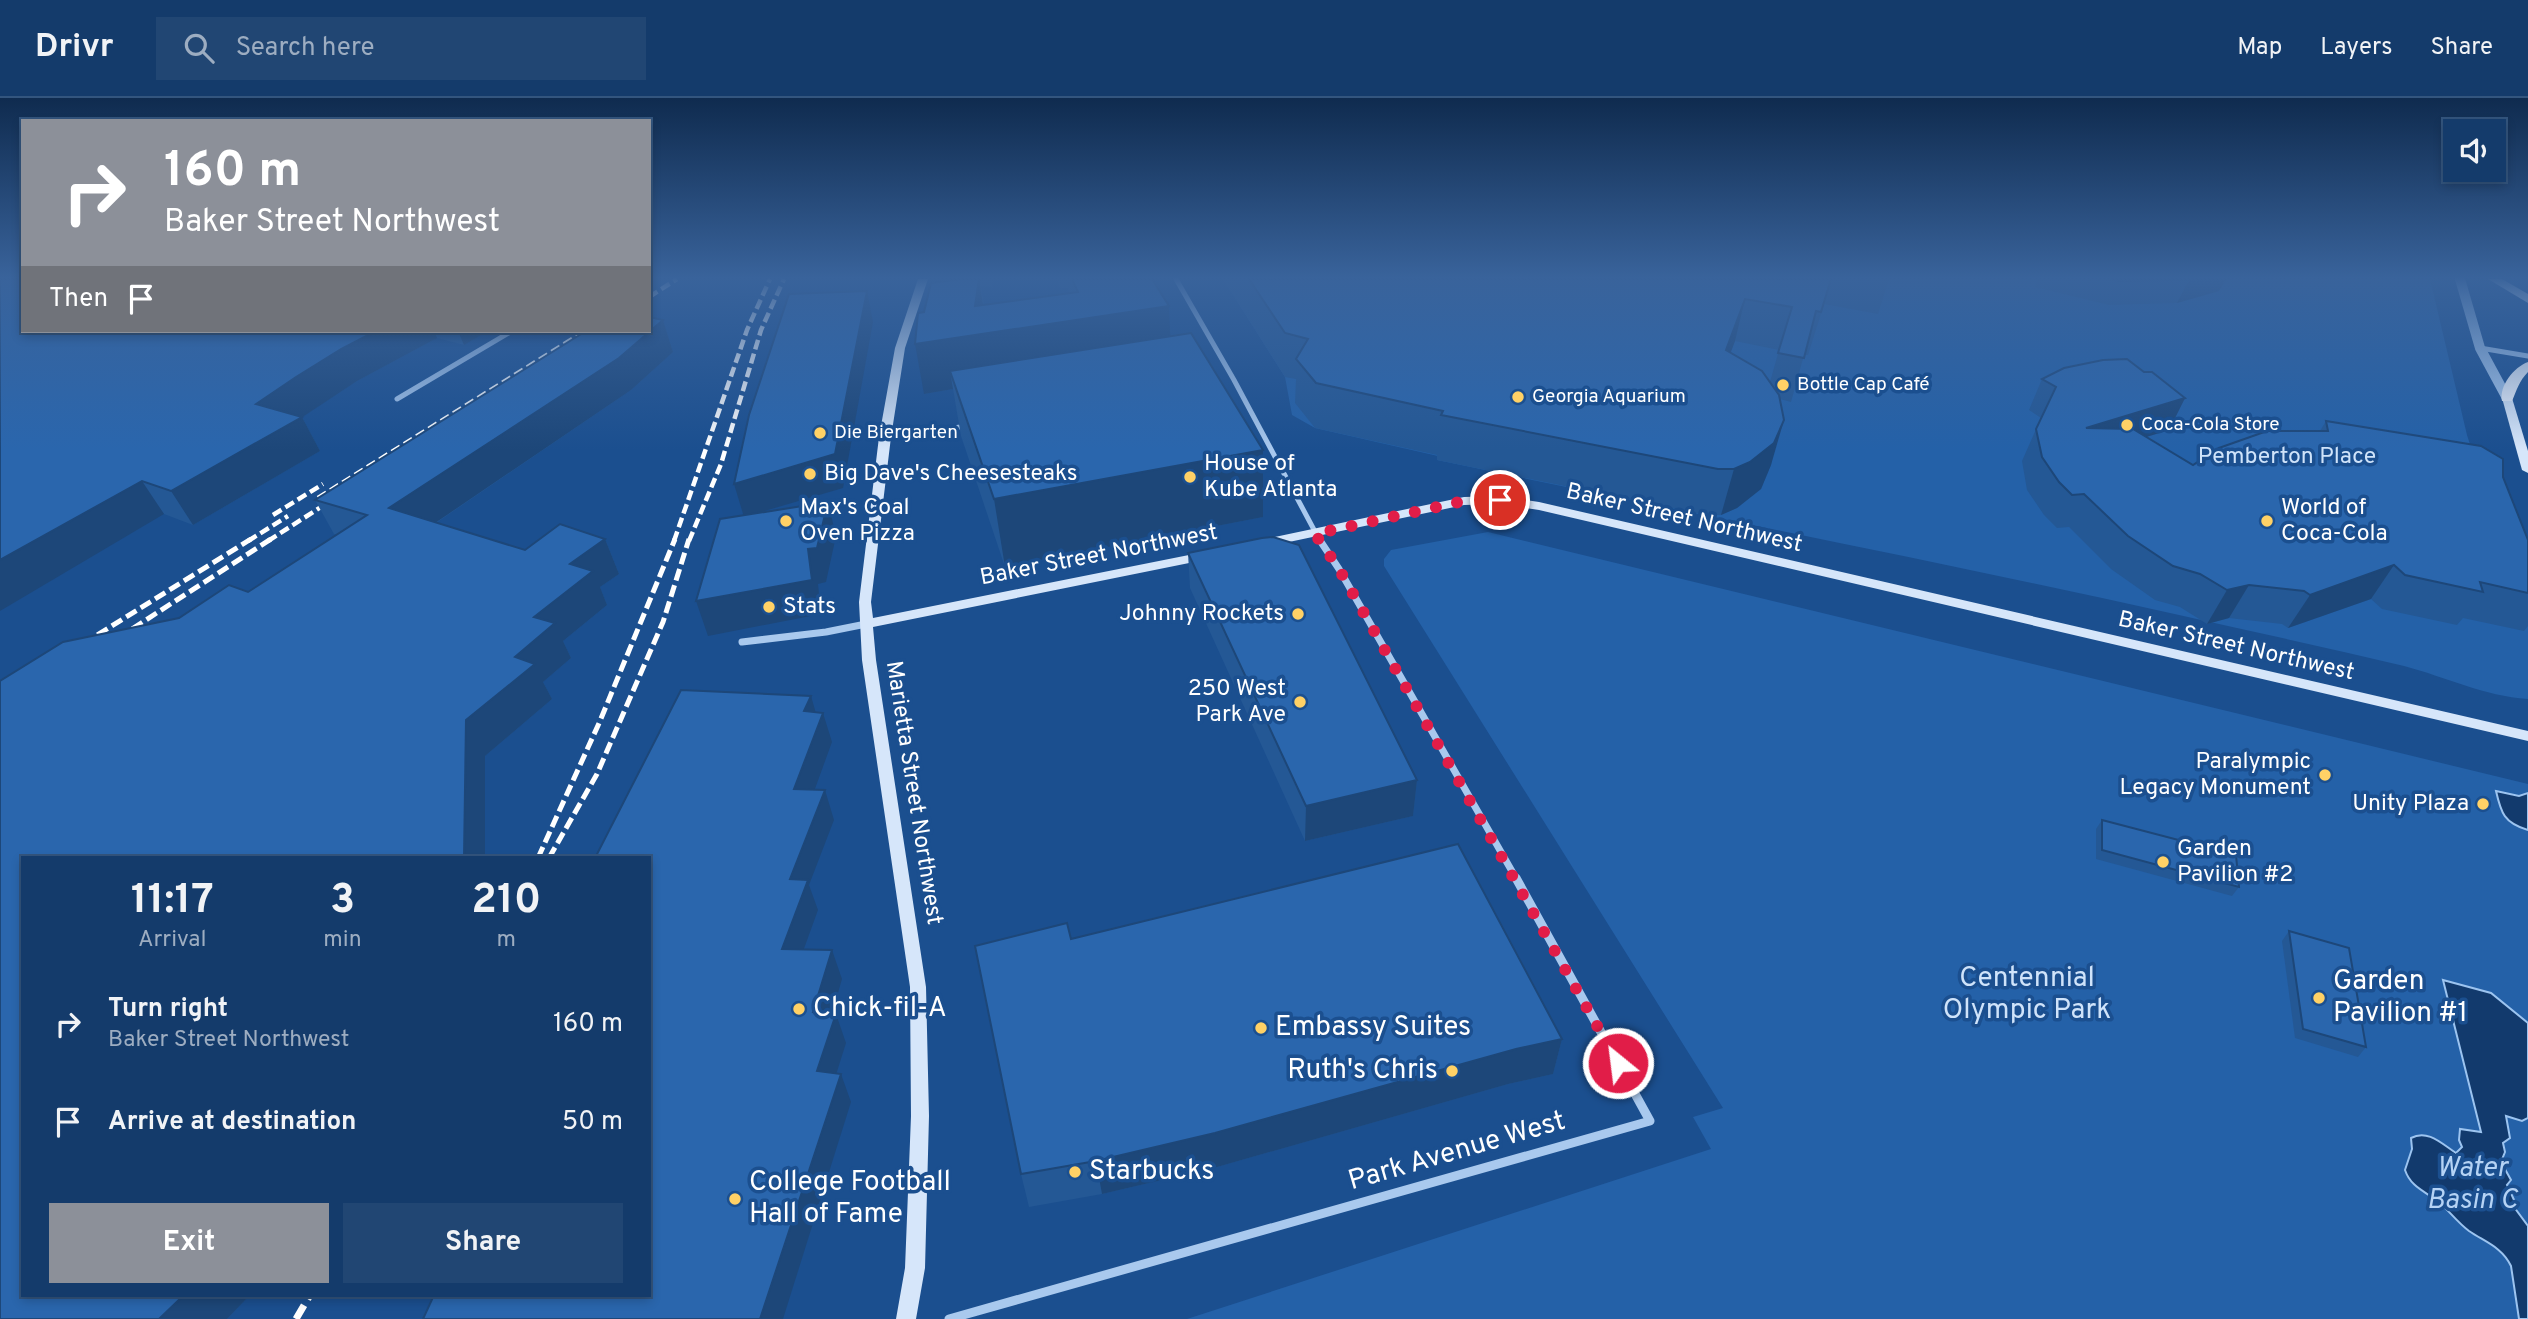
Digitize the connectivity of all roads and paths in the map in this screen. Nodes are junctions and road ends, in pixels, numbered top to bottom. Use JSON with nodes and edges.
{"nodes":[{"id":1,"x":504,"y":336,"type":"edge"},
{"id":2,"x":904,"y":336,"type":"edge"},
{"id":3,"x":1209,"y":336,"type":"edge"},
{"id":4,"x":2476,"y":336,"type":"edge"},
{"id":5,"x":2480,"y":348,"type":"junction"},
{"id":6,"x":2528,"y":356,"type":"edge"},
{"id":7,"x":2528,"y":366,"type":"edge"},
{"id":8,"x":1234,"y":380,"type":"junction"},
{"id":9,"x":1223,"y":382,"type":"edge"},
{"id":10,"x":2507,"y":398,"type":"junction"},
{"id":11,"x":397,"y":399,"type":"dead end"},
{"id":12,"x":980,"y":424,"type":"edge"},
{"id":13,"x":885,"y":437,"type":"junction"},
{"id":14,"x":2528,"y":470,"type":"edge"},
{"id":15,"x":1315,"y":534,"type":"junction"},
{"id":16,"x":1258,"y":545,"type":"edge"},
{"id":17,"x":1218,"y":553,"type":"edge"},
{"id":18,"x":866,"y":624,"type":"junction"},
{"id":19,"x":742,"y":642,"type":"dead end"},
{"id":20,"x":2528,"y":736,"type":"edge"},
{"id":21,"x":906,"y":1319,"type":"edge"},
{"id":22,"x":949,"y":1319,"type":"edge"}],
"edges":[{"from":1,"to":11,"type":"street"},
{"from":2,"to":13,"type":"main road","name":"Marietta Street Northwest"},
{"from":3,"to":8,"type":"street"},
{"from":4,"to":5,"type":"street"},
{"from":5,"to":6,"type":"street"},
{"from":5,"to":10,"type":"street"},
{"from":7,"to":10,"type":"main road"},
{"from":8,"to":9,"type":"street"},
{"from":8,"to":15,"type":"street"},
{"from":10,"to":14,"type":"main road"},
{"from":12,"to":13,"type":"street"},
{"from":13,"to":18,"type":"main road","name":"Marietta Street Northwest"},
{"from":15,"to":16,"type":"main road","name":"Baker Street Northwest"},
{"from":15,"to":20,"type":"main road","name":"Baker Street Northwest"},
{"from":15,"to":22,"type":"street","name":"Park Avenue West"},
{"from":17,"to":18,"type":"main road","name":"Baker Street Northwest"},
{"from":18,"to":19,"type":"street","name":"Baker Street Northwest"},
{"from":18,"to":21,"type":"main road","name":"Marietta Street Northwest"}]}
